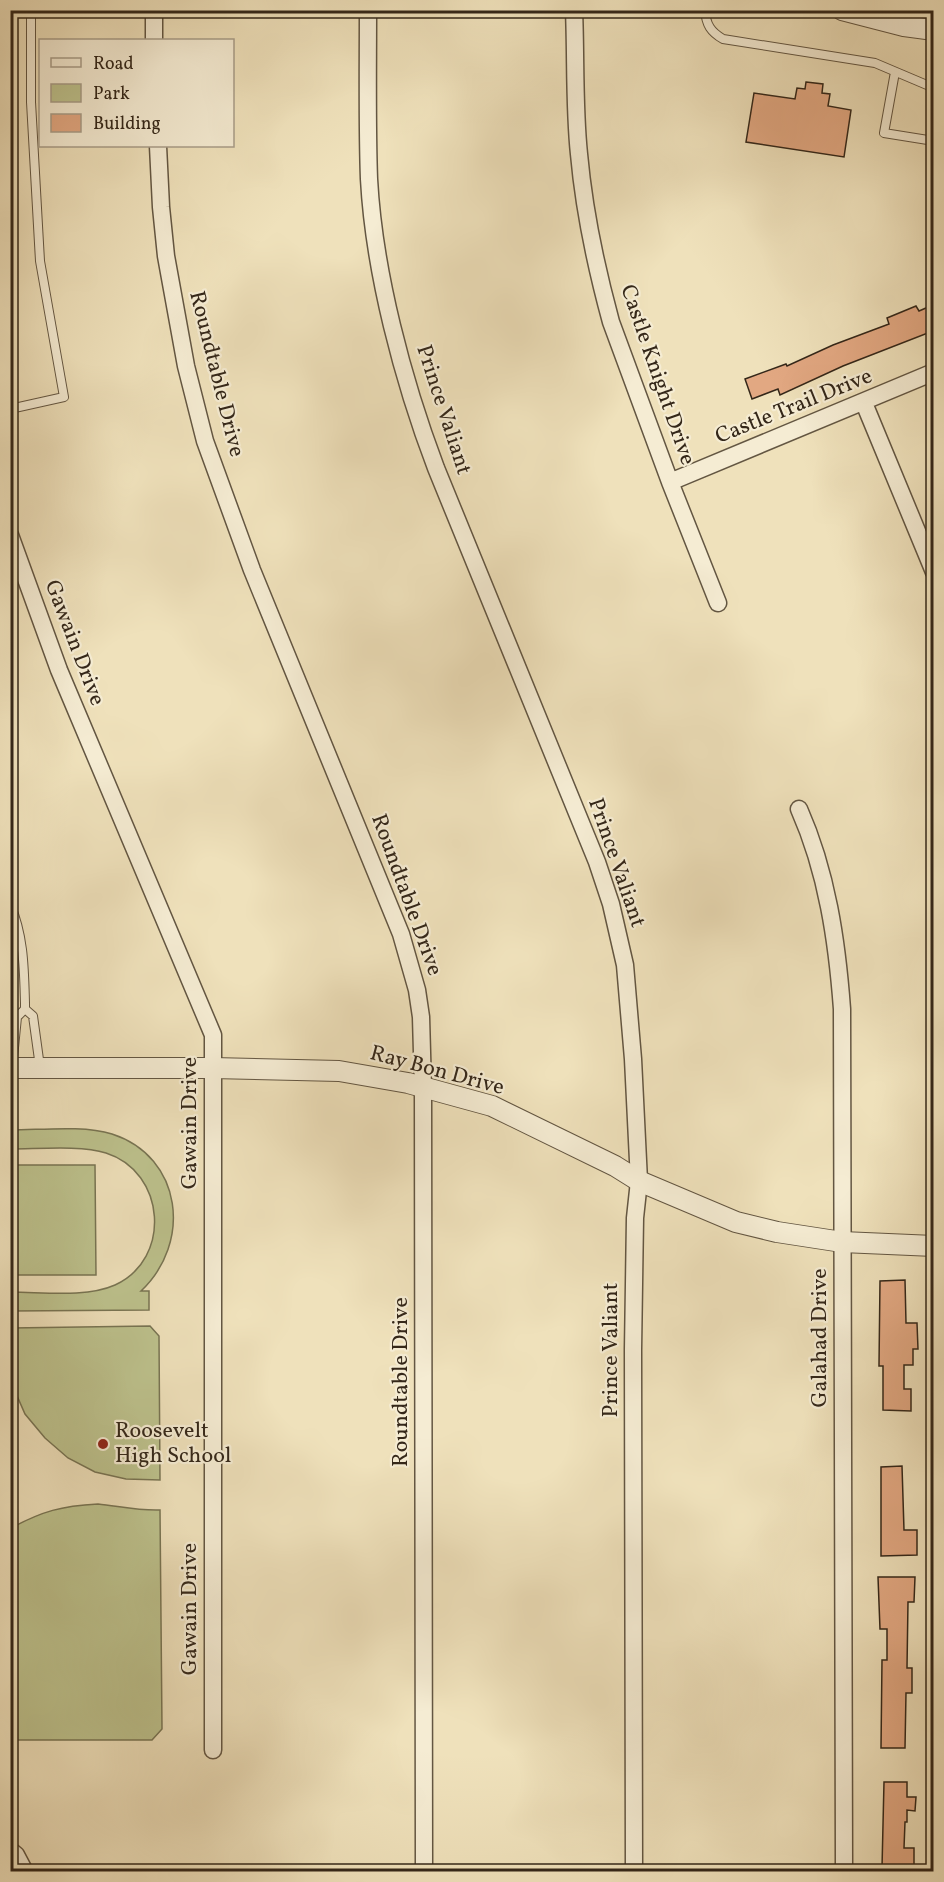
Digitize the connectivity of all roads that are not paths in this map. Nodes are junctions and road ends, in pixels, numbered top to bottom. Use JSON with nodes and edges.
{"nodes":[{"id":1,"x":31,"y":10,"type":"edge"},
{"id":2,"x":154,"y":10,"type":"edge"},
{"id":3,"x":368,"y":10,"type":"edge"},
{"id":4,"x":574,"y":10,"type":"edge"},
{"id":5,"x":705,"y":10,"type":"edge"},
{"id":6,"x":842,"y":10,"type":"edge"},
{"id":7,"x":933,"y":30,"type":"edge"},
{"id":8,"x":154,"y":39,"type":"edge"},
{"id":9,"x":895,"y":72,"type":"junction"},
{"id":10,"x":933,"y":88,"type":"edge"},
{"id":11,"x":933,"y":141,"type":"edge"},
{"id":12,"x":158,"y":147,"type":"edge"},
{"id":13,"x":933,"y":372,"type":"edge"},
{"id":14,"x":864,"y":403,"type":"junction"},
{"id":15,"x":10,"y":409,"type":"edge"},
{"id":16,"x":670,"y":482,"type":"junction"},
{"id":17,"x":10,"y":535,"type":"edge"},
{"id":18,"x":933,"y":572,"type":"edge"},
{"id":19,"x":718,"y":603,"type":"dead end"},
{"id":20,"x":799,"y":809,"type":"dead end"},
{"id":21,"x":10,"y":904,"type":"edge"},
{"id":22,"x":25,"y":1009,"type":"junction"},
{"id":23,"x":11,"y":1068,"type":"edge"},
{"id":24,"x":40,"y":1068,"type":"junction"},
{"id":25,"x":212,"y":1068,"type":"junction"},
{"id":26,"x":423,"y":1088,"type":"junction"},
{"id":27,"x":639,"y":1181,"type":"junction"},
{"id":28,"x":842,"y":1242,"type":"junction"},
{"id":29,"x":933,"y":1246,"type":"edge"},
{"id":30,"x":213,"y":1750,"type":"dead end"},
{"id":31,"x":10,"y":1850,"type":"edge"},
{"id":32,"x":25,"y":1872,"type":"edge"},
{"id":33,"x":424,"y":1872,"type":"edge"},
{"id":34,"x":634,"y":1872,"type":"edge"},
{"id":35,"x":844,"y":1872,"type":"edge"}],
"edges":[{"from":1,"to":15,"type":"lane"},
{"from":2,"to":8,"type":"street"},
{"from":3,"to":27,"type":"street","name":"Prince Valiant"},
{"from":4,"to":16,"type":"street","name":"Castle Knight Drive"},
{"from":5,"to":9,"type":"lane"},
{"from":6,"to":7,"type":"street"},
{"from":9,"to":10,"type":"lane"},
{"from":9,"to":11,"type":"lane"},
{"from":12,"to":26,"type":"street","name":"Roundtable Drive"},
{"from":13,"to":14,"type":"street","name":"Castle Trail Drive"},
{"from":14,"to":16,"type":"street","name":"Castle Trail Drive"},
{"from":14,"to":18,"type":"street"},
{"from":16,"to":19,"type":"street","name":"Castle Knight Drive"},
{"from":17,"to":25,"type":"street","name":"Gawain Drive"},
{"from":20,"to":28,"type":"street","name":"Galahad Drive"},
{"from":21,"to":22,"type":"lane"},
{"from":22,"to":23,"type":"lane"},
{"from":22,"to":24,"type":"lane"},
{"from":23,"to":24,"type":"street","name":"Ray Bon Drive"},
{"from":24,"to":25,"type":"street","name":"Ray Bon Drive"},
{"from":25,"to":26,"type":"street","name":"Ray Bon Drive"},
{"from":25,"to":30,"type":"street","name":"Gawain Drive"},
{"from":26,"to":27,"type":"street","name":"Ray Bon Drive"},
{"from":26,"to":33,"type":"street","name":"Roundtable Drive"},
{"from":27,"to":28,"type":"street","name":"Ray Bon Drive"},
{"from":27,"to":34,"type":"street","name":"Prince Valiant"},
{"from":28,"to":29,"type":"street","name":"Ray Bon Drive"},
{"from":28,"to":35,"type":"street","name":"Galahad Drive"},
{"from":31,"to":32,"type":"street"}]}
